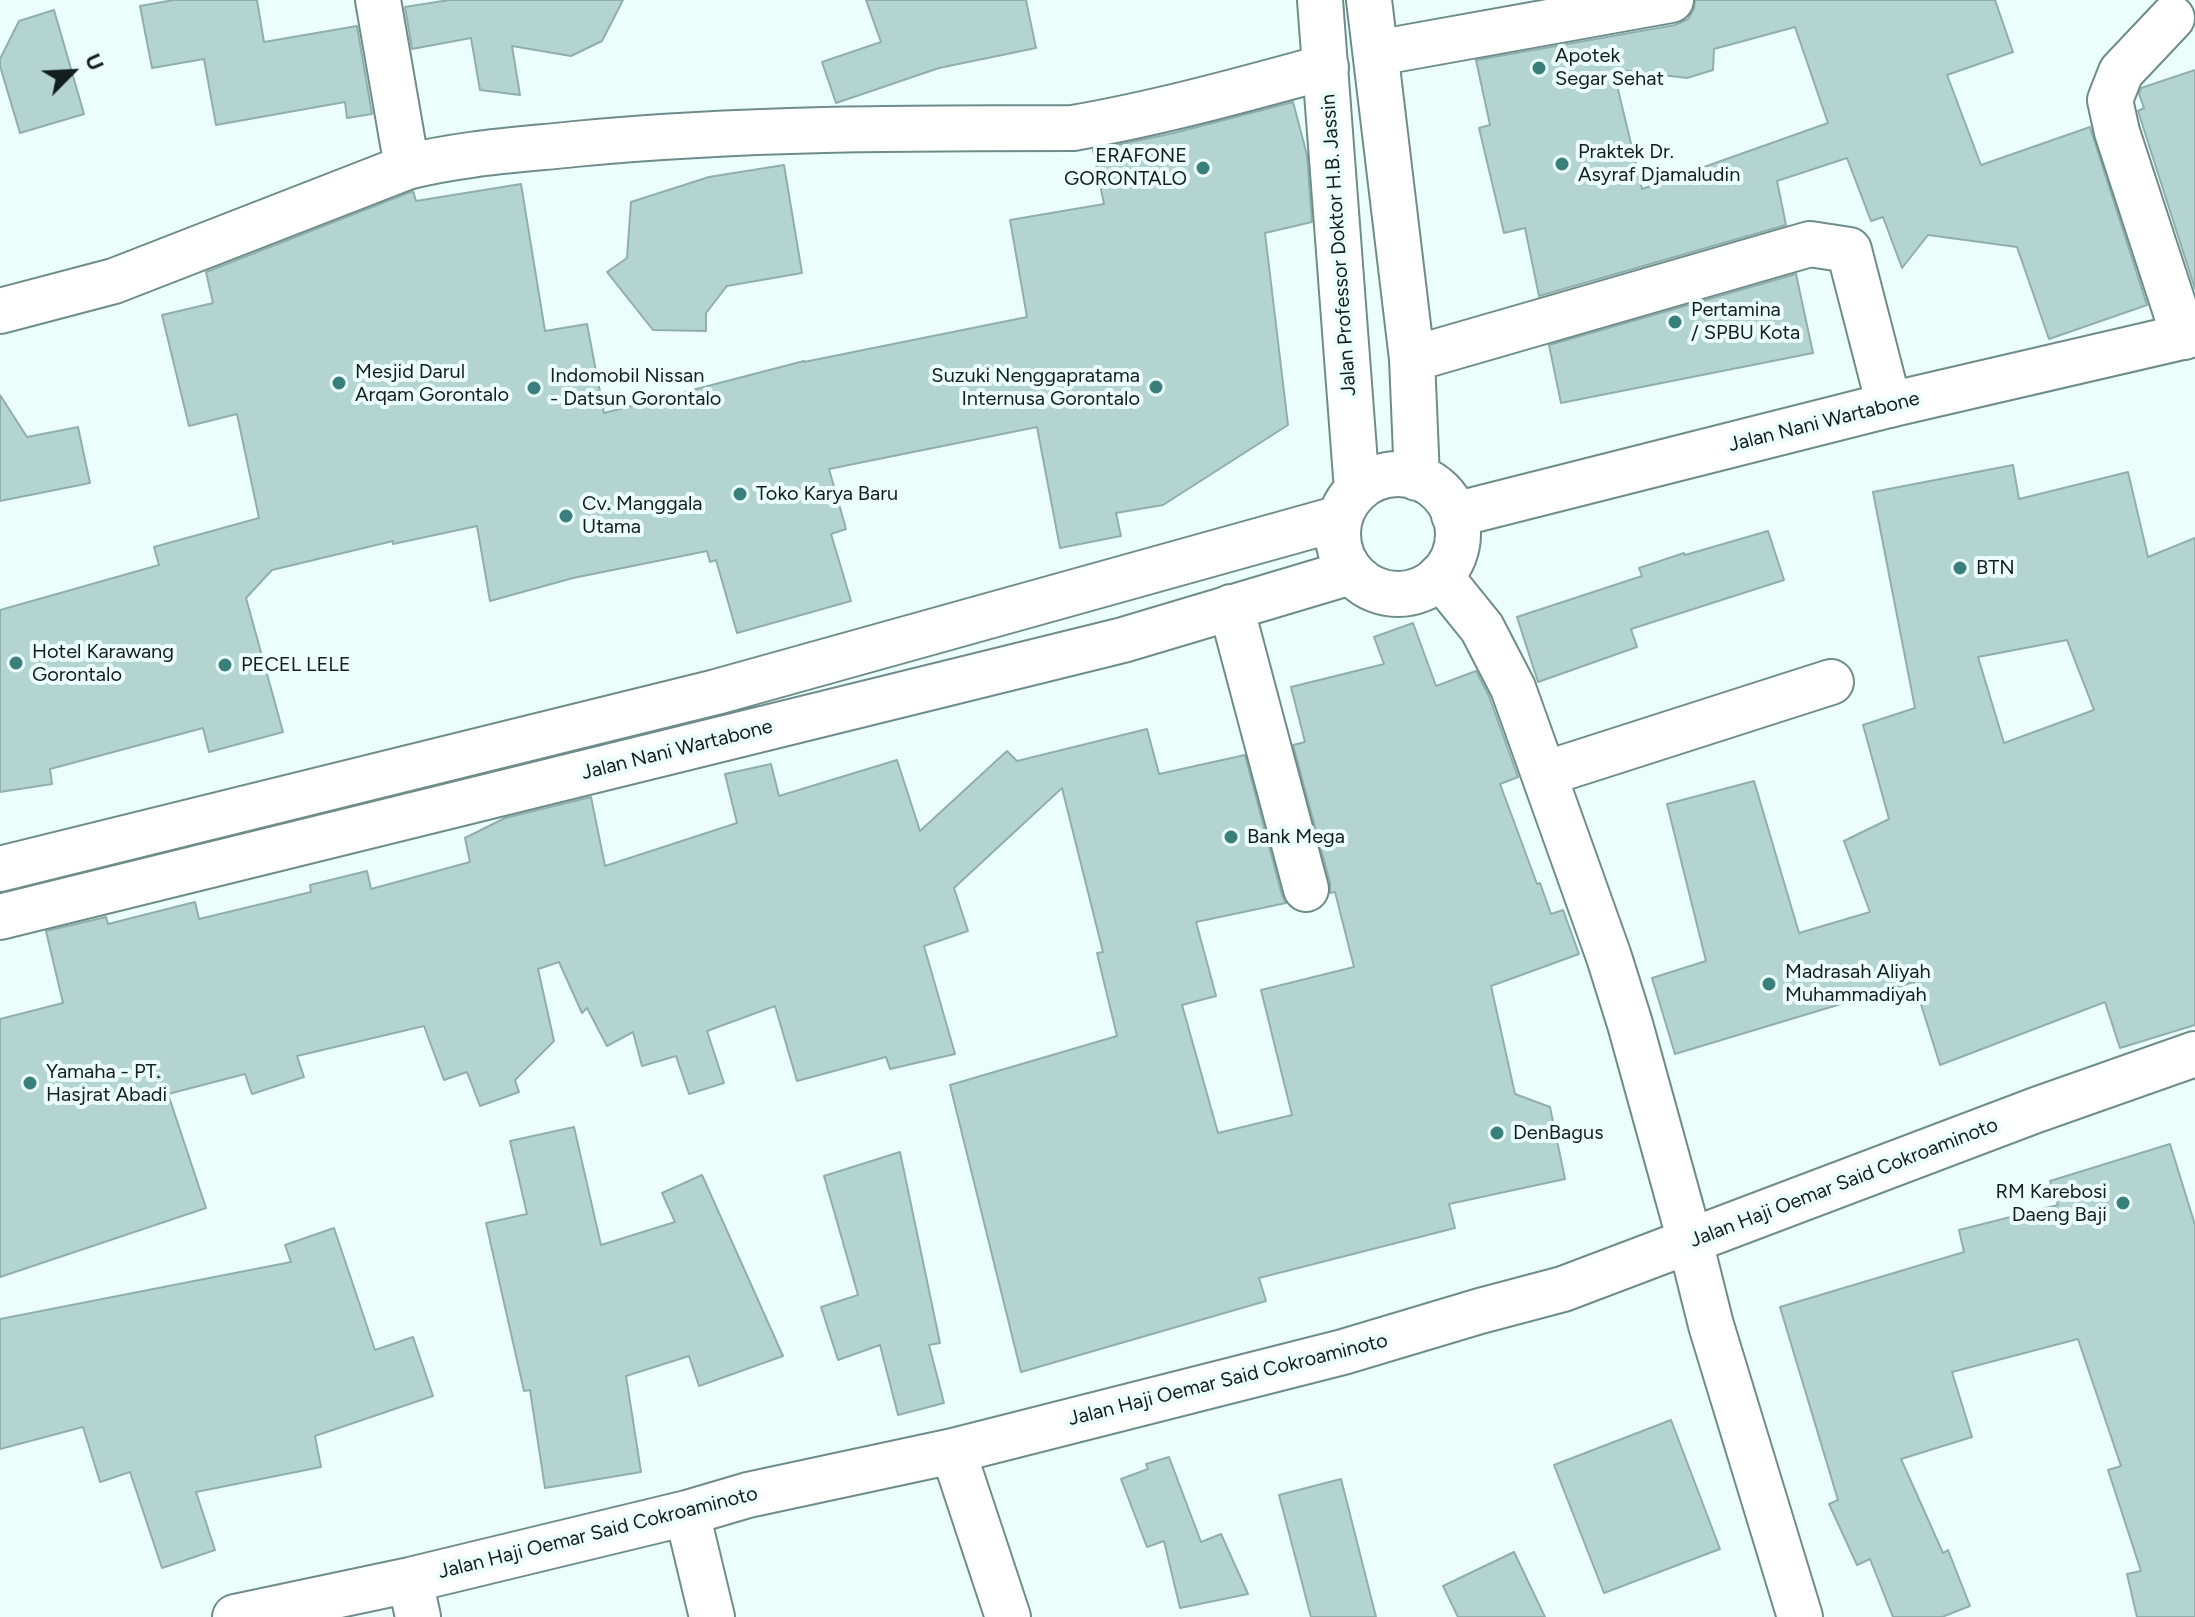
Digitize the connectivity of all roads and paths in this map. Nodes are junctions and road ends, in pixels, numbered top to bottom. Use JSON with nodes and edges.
{"nodes":[{"id":1,"x":378,"y":0,"type":"edge"},
{"id":2,"x":1320,"y":0,"type":"edge"},
{"id":3,"x":1369,"y":0,"type":"edge"},
{"id":4,"x":1671,"y":0,"type":"edge"},
{"id":5,"x":2172,"y":18,"type":"dead end"},
{"id":6,"x":1376,"y":53,"type":"junction"},
{"id":7,"x":1326,"y":67,"type":"junction"},
{"id":8,"x":407,"y":167,"type":"junction"},
{"id":9,"x":3,"y":300,"type":"edge"},
{"id":10,"x":2189,"y":336,"type":"edge"},
{"id":11,"x":1412,"y":359,"type":"junction"},
{"id":12,"x":1889,"y":405,"type":"junction"},
{"id":13,"x":1417,"y":478,"type":"junction"},
{"id":14,"x":1348,"y":504,"type":"junction"},
{"id":15,"x":1454,"y":515,"type":"junction"},
{"id":16,"x":1351,"y":572,"type":"junction"},
{"id":17,"x":1440,"y":576,"type":"junction"},
{"id":18,"x":1231,"y":607,"type":"junction"},
{"id":19,"x":1831,"y":682,"type":"dead end"},
{"id":20,"x":436,"y":761,"type":"junction"},
{"id":21,"x":1544,"y":774,"type":"junction"},
{"id":22,"x":449,"y":806,"type":"junction"},
{"id":23,"x":0,"y":869,"type":"edge"},
{"id":24,"x":1306,"y":889,"type":"dead end"},
{"id":25,"x":0,"y":917,"type":"edge"},
{"id":26,"x":2195,"y":1054,"type":"edge"},
{"id":27,"x":1690,"y":1241,"type":"junction"},
{"id":28,"x":953,"y":1451,"type":"junction"},
{"id":29,"x":687,"y":1513,"type":"junction"},
{"id":30,"x":414,"y":1598,"type":"edge"},
{"id":31,"x":235,"y":1617,"type":"edge"},
{"id":32,"x":712,"y":1617,"type":"edge"},
{"id":33,"x":1008,"y":1617,"type":"edge"},
{"id":34,"x":1800,"y":1617,"type":"edge"}],
"edges":[{"from":1,"to":8,"type":"main road"},
{"from":2,"to":7,"type":"main road","name":"Jalan Professor Doktor H.B. Jassin"},
{"from":3,"to":6,"type":"main road"},
{"from":4,"to":6,"type":"main road"},
{"from":5,"to":10,"type":"main road"},
{"from":6,"to":11,"type":"main road"},
{"from":7,"to":8,"type":"main road"},
{"from":7,"to":14,"type":"main road","name":"Jalan Professor Doktor H.B. Jassin"},
{"from":8,"to":9,"type":"main road"},
{"from":10,"to":12,"type":"main road","name":"Jalan Nani Wartabone"},
{"from":11,"to":12,"type":"main road"},
{"from":11,"to":13,"type":"main road"},
{"from":12,"to":15,"type":"main road","name":"Jalan Nani Wartabone"},
{"from":13,"to":14,"type":"main road"},
{"from":13,"to":15,"type":"main road"},
{"from":14,"to":16,"type":"main road"},
{"from":14,"to":20,"type":"main road"},
{"from":15,"to":17,"type":"main road"},
{"from":16,"to":17,"type":"main road"},
{"from":16,"to":18,"type":"main road","name":"Jalan Nani Wartabone"},
{"from":17,"to":21,"type":"main road"},
{"from":18,"to":22,"type":"main road","name":"Jalan Nani Wartabone"},
{"from":18,"to":24,"type":"main road"},
{"from":19,"to":21,"type":"main road"},
{"from":20,"to":22,"type":"main road"},
{"from":20,"to":23,"type":"main road"},
{"from":21,"to":27,"type":"main road"},
{"from":22,"to":25,"type":"main road","name":"Jalan Nani Wartabone"},
{"from":26,"to":27,"type":"main road","name":"Jalan Haji Oemar Said Cokroaminoto"},
{"from":27,"to":28,"type":"main road","name":"Jalan Haji Oemar Said Cokroaminoto"},
{"from":27,"to":34,"type":"main road"},
{"from":28,"to":29,"type":"main road","name":"Jalan Haji Oemar Said Cokroaminoto"},
{"from":28,"to":33,"type":"main road"},
{"from":29,"to":30,"type":"main road","name":"Jalan Haji Oemar Said Cokroaminoto"},
{"from":29,"to":32,"type":"main road"},
{"from":30,"to":31,"type":"main road","name":"Jalan Haji Oemar Said Cokroaminoto"}]}
